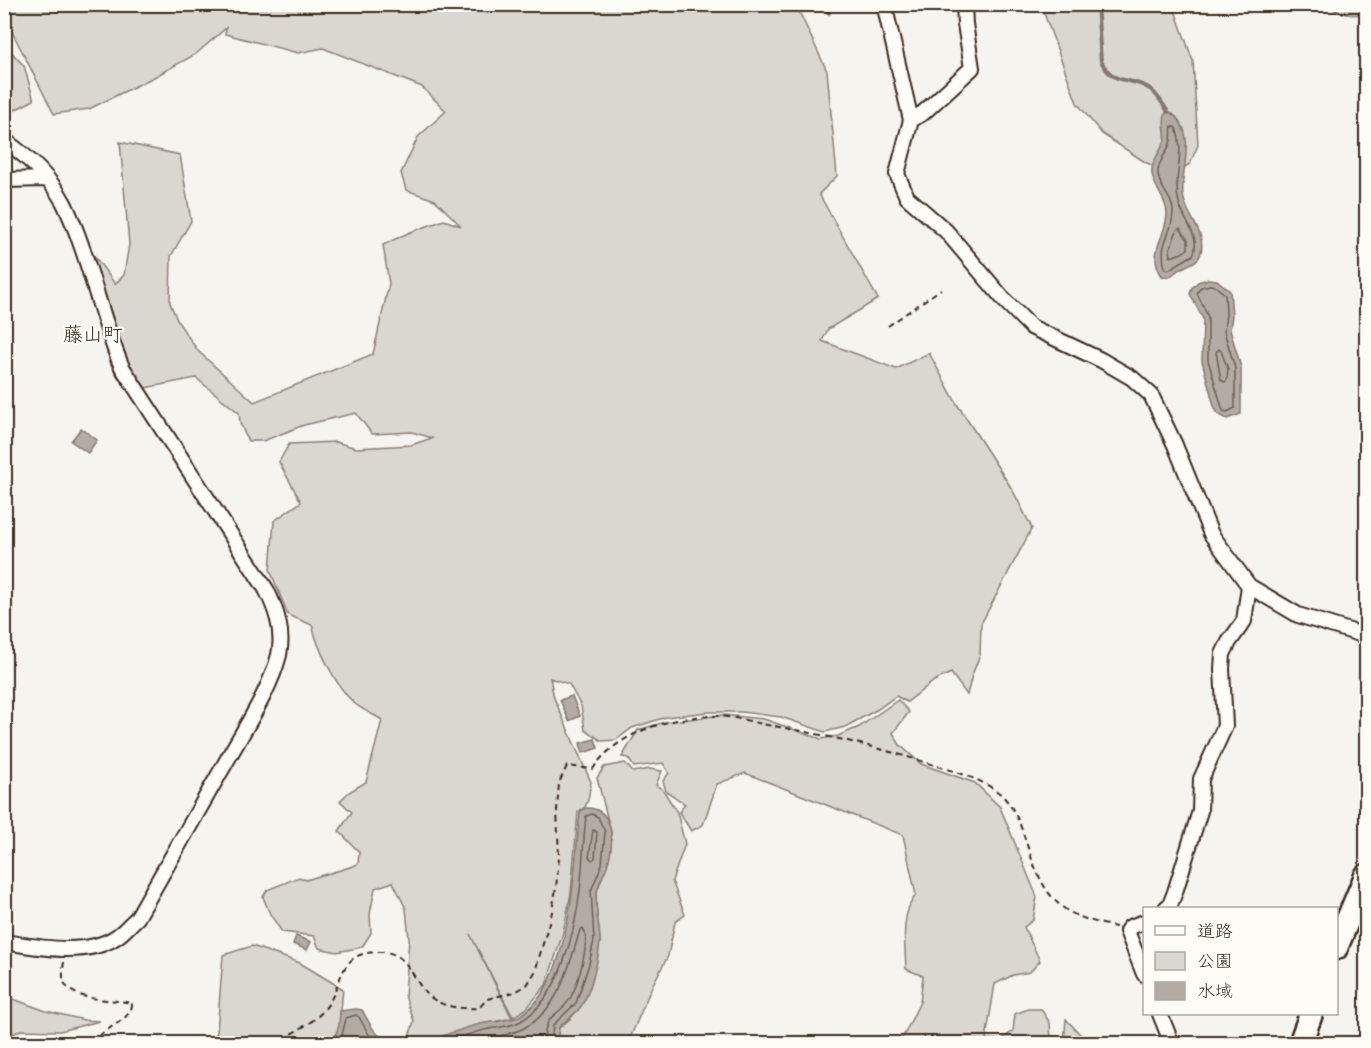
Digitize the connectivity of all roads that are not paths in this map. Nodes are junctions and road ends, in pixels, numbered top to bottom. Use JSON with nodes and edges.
{"nodes":[{"id":1,"x":885,"y":4,"type":"edge"},
{"id":2,"x":964,"y":4,"type":"edge"},
{"id":3,"x":911,"y":120,"type":"junction"},
{"id":4,"x":4,"y":140,"type":"edge"},
{"id":5,"x":46,"y":178,"type":"junction"},
{"id":6,"x":4,"y":180,"type":"edge"},
{"id":7,"x":1249,"y":586,"type":"junction"},
{"id":8,"x":1366,"y":636,"type":"edge"},
{"id":9,"x":1366,"y":876,"type":"edge"},
{"id":10,"x":1168,"y":907,"type":"edge"},
{"id":11,"x":1143,"y":921,"type":"edge"},
{"id":12,"x":4,"y":942,"type":"edge"},
{"id":13,"x":1338,"y":943,"type":"edge"},
{"id":14,"x":1143,"y":971,"type":"edge"},
{"id":15,"x":1160,"y":1015,"type":"edge"},
{"id":16,"x":1311,"y":1015,"type":"edge"},
{"id":17,"x":1172,"y":1044,"type":"edge"},
{"id":18,"x":1300,"y":1044,"type":"edge"}],
"edges":[{"from":1,"to":3,"type":"street"},
{"from":2,"to":3,"type":"street"},
{"from":3,"to":7,"type":"street"},
{"from":4,"to":5,"type":"street"},
{"from":5,"to":6,"type":"street"},
{"from":5,"to":12,"type":"street"},
{"from":7,"to":8,"type":"street"},
{"from":7,"to":10,"type":"street"},
{"from":9,"to":13,"type":"main road"},
{"from":11,"to":14,"type":"street"},
{"from":15,"to":17,"type":"street"},
{"from":16,"to":18,"type":"main road"}]}
